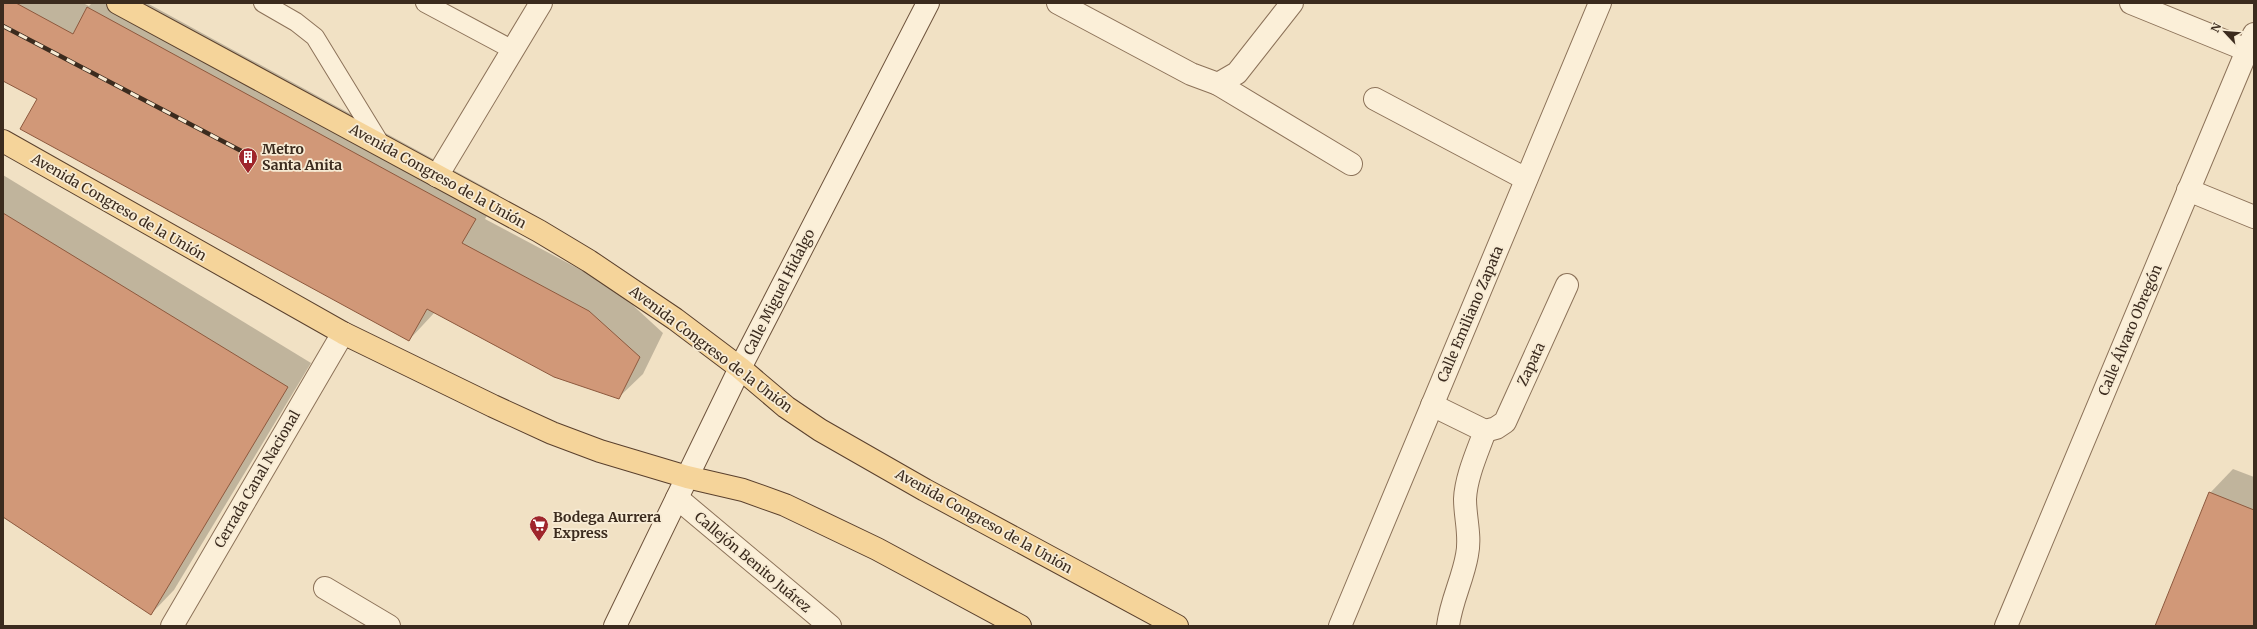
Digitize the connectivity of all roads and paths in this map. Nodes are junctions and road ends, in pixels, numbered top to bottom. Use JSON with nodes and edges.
{"nodes":[{"id":1,"x":118,"y":3,"type":"edge"},
{"id":2,"x":263,"y":3,"type":"edge"},
{"id":3,"x":425,"y":3,"type":"edge"},
{"id":4,"x":541,"y":3,"type":"edge"},
{"id":5,"x":928,"y":3,"type":"edge"},
{"id":6,"x":1058,"y":3,"type":"edge"},
{"id":7,"x":1292,"y":3,"type":"edge"},
{"id":8,"x":1600,"y":3,"type":"edge"},
{"id":9,"x":2131,"y":3,"type":"edge"},
{"id":10,"x":2252,"y":46,"type":"edge"},
{"id":11,"x":513,"y":50,"type":"junction"},
{"id":12,"x":1218,"y":84,"type":"junction"},
{"id":13,"x":1375,"y":99,"type":"dead end"},
{"id":14,"x":3,"y":141,"type":"edge"},
{"id":15,"x":381,"y":145,"type":"junction"},
{"id":16,"x":1351,"y":164,"type":"dead end"},
{"id":17,"x":437,"y":176,"type":"junction"},
{"id":18,"x":1526,"y":179,"type":"junction"},
{"id":19,"x":2188,"y":190,"type":"junction"},
{"id":20,"x":2254,"y":217,"type":"edge"},
{"id":21,"x":1567,"y":285,"type":"dead end"},
{"id":22,"x":343,"y":333,"type":"junction"},
{"id":23,"x":740,"y":368,"type":"junction"},
{"id":24,"x":1432,"y":405,"type":"junction"},
{"id":25,"x":1485,"y":431,"type":"junction"},
{"id":26,"x":687,"y":477,"type":"junction"},
{"id":27,"x":677,"y":498,"type":"junction"},
{"id":28,"x":325,"y":588,"type":"dead end"},
{"id":29,"x":172,"y":626,"type":"edge"},
{"id":30,"x":389,"y":626,"type":"edge"},
{"id":31,"x":615,"y":626,"type":"edge"},
{"id":32,"x":830,"y":626,"type":"edge"},
{"id":33,"x":1020,"y":626,"type":"edge"},
{"id":34,"x":1177,"y":626,"type":"edge"},
{"id":35,"x":1340,"y":626,"type":"edge"},
{"id":36,"x":1448,"y":626,"type":"edge"},
{"id":37,"x":2006,"y":626,"type":"edge"}],
"edges":[{"from":1,"to":15,"type":"main road","name":"Avenida Congreso de la Unión"},
{"from":2,"to":15,"type":"lane"},
{"from":3,"to":11,"type":"lane"},
{"from":4,"to":11,"type":"street"},
{"from":5,"to":23,"type":"street","name":"Calle Miguel Hidalgo"},
{"from":6,"to":12,"type":"street"},
{"from":7,"to":12,"type":"street"},
{"from":8,"to":18,"type":"street","name":"Calle Emiliano Zapata"},
{"from":9,"to":10,"type":"street"},
{"from":10,"to":19,"type":"street","name":"Calle Álvaro Obregón"},
{"from":11,"to":17,"type":"street"},
{"from":12,"to":16,"type":"street"},
{"from":13,"to":18,"type":"street"},
{"from":14,"to":22,"type":"main road","name":"Avenida Congreso de la Unión"},
{"from":15,"to":17,"type":"main road","name":"Avenida Congreso de la Unión"},
{"from":17,"to":23,"type":"main road","name":"Avenida Congreso de la Unión"},
{"from":18,"to":24,"type":"street","name":"Calle Emiliano Zapata"},
{"from":19,"to":20,"type":"street"},
{"from":19,"to":37,"type":"street","name":"Calle Álvaro Obregón"},
{"from":21,"to":25,"type":"street","name":"Zapata"},
{"from":22,"to":26,"type":"main road","name":"Avenida Congreso de la Unión"},
{"from":22,"to":29,"type":"street","name":"Cerrada Canal Nacional"},
{"from":23,"to":26,"type":"street","name":"Calle Miguel Hidalgo"},
{"from":23,"to":34,"type":"main road","name":"Avenida Congreso de la Unión"},
{"from":24,"to":25,"type":"street"},
{"from":24,"to":35,"type":"street","name":"Calle Emiliano Zapata"},
{"from":25,"to":36,"type":"street"},
{"from":26,"to":27,"type":"street","name":"Calle Miguel Hidalgo"},
{"from":26,"to":33,"type":"main road","name":"Avenida Congreso de la Unión"},
{"from":27,"to":31,"type":"street","name":"Calle Miguel Hidalgo"},
{"from":27,"to":32,"type":"street","name":"Callejón Benito Juárez"},
{"from":28,"to":30,"type":"street"}]}
